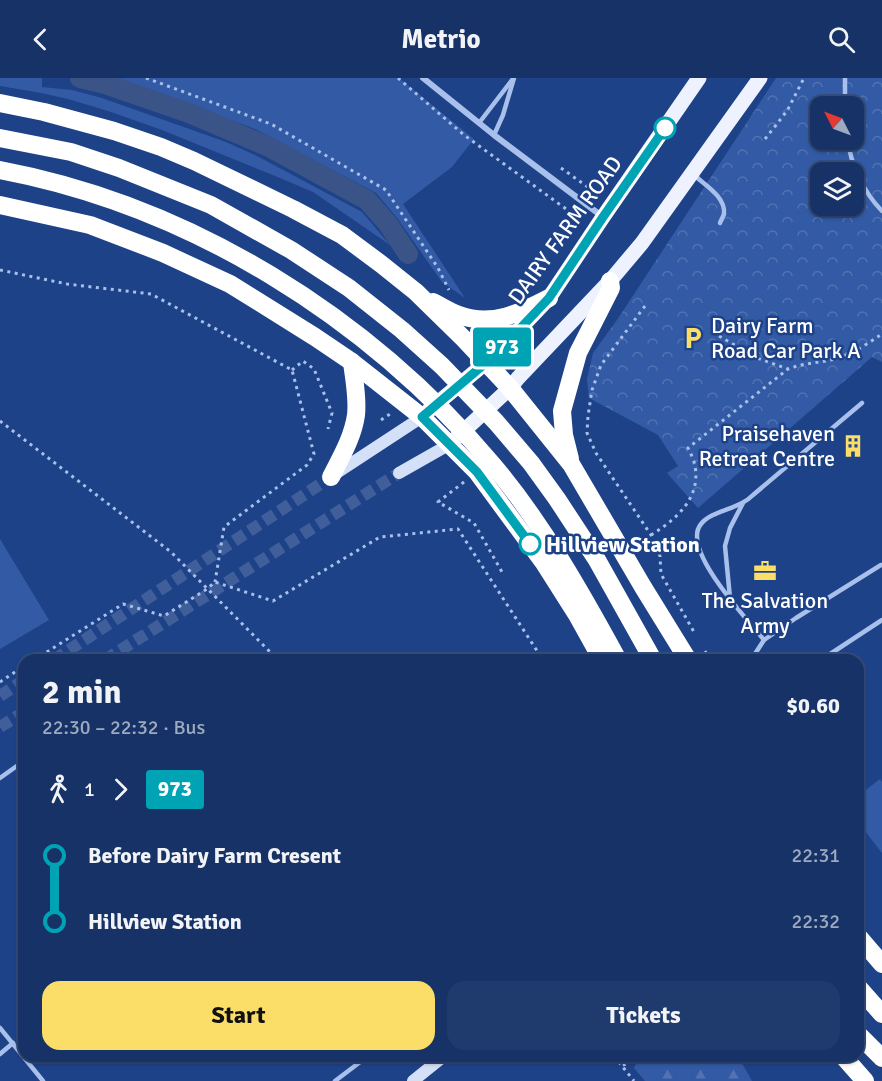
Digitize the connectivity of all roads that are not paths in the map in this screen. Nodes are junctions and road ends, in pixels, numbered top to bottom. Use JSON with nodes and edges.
{"nodes":[{"id":1,"x":423,"y":78,"type":"edge"},
{"id":2,"x":514,"y":78,"type":"edge"},
{"id":3,"x":699,"y":78,"type":"edge"},
{"id":4,"x":760,"y":78,"type":"edge"},
{"id":5,"x":845,"y":78,"type":"edge"},
{"id":6,"x":845,"y":96,"type":"edge"},
{"id":7,"x":0,"y":103,"type":"edge"},
{"id":8,"x":479,"y":123,"type":"junction"},
{"id":9,"x":494,"y":135,"type":"junction"},
{"id":10,"x":0,"y":138,"type":"edge"},
{"id":11,"x":850,"y":150,"type":"edge"},
{"id":12,"x":0,"y":170,"type":"edge"},
{"id":13,"x":692,"y":174,"type":"junction"},
{"id":14,"x":0,"y":205,"type":"edge"},
{"id":15,"x":882,"y":211,"type":"edge"},
{"id":16,"x":603,"y":217,"type":"junction"},
{"id":17,"x":720,"y":223,"type":"dead end"},
{"id":18,"x":610,"y":281,"type":"junction"},
{"id":19,"x":416,"y":292,"type":"junction"},
{"id":20,"x":549,"y":298,"type":"junction"},
{"id":21,"x":352,"y":362,"type":"junction"},
{"id":22,"x":486,"y":362,"type":"junction"},
{"id":23,"x":510,"y":388,"type":"junction"},
{"id":24,"x":862,"y":403,"type":"dead end"},
{"id":25,"x":422,"y":417,"type":"junction"},
{"id":26,"x":450,"y":444,"type":"junction"},
{"id":27,"x":571,"y":464,"type":"junction"},
{"id":28,"x":399,"y":473,"type":"tunnel mouth"},
{"id":29,"x":331,"y":477,"type":"joint"},
{"id":30,"x":743,"y":503,"type":"junction"},
{"id":31,"x":881,"y":565,"type":"edge"},
{"id":32,"x":730,"y":600,"type":"junction"},
{"id":33,"x":882,"y":620,"type":"edge"},
{"id":34,"x":764,"y":640,"type":"junction"},
{"id":35,"x":599,"y":654,"type":"edge"},
{"id":36,"x":614,"y":654,"type":"edge"},
{"id":37,"x":650,"y":654,"type":"edge"},
{"id":38,"x":684,"y":654,"type":"edge"},
{"id":39,"x":755,"y":654,"type":"edge"},
{"id":40,"x":830,"y":654,"type":"edge"},
{"id":41,"x":18,"y":765,"type":"edge"},
{"id":42,"x":0,"y":778,"type":"edge"},
{"id":43,"x":864,"y":943,"type":"edge"},
{"id":44,"x":882,"y":964,"type":"edge"},
{"id":45,"x":864,"y":994,"type":"edge"},
{"id":46,"x":882,"y":1014,"type":"edge"},
{"id":47,"x":0,"y":1028,"type":"edge"},
{"id":48,"x":864,"y":1040,"type":"edge"},
{"id":49,"x":14,"y":1043,"type":"junction"},
{"id":50,"x":18,"y":1048,"type":"edge"},
{"id":51,"x":0,"y":1054,"type":"edge"},
{"id":52,"x":882,"y":1058,"type":"edge"},
{"id":53,"x":28,"y":1062,"type":"edge"},
{"id":54,"x":360,"y":1062,"type":"edge"},
{"id":55,"x":437,"y":1062,"type":"edge"},
{"id":56,"x":848,"y":1062,"type":"edge"},
{"id":57,"x":43,"y":1081,"type":"edge"},
{"id":58,"x":335,"y":1081,"type":"edge"},
{"id":59,"x":413,"y":1081,"type":"edge"},
{"id":60,"x":865,"y":1081,"type":"edge"}],
"edges":[{"from":1,"to":8,"type":"street"},
{"from":2,"to":8,"type":"lane"},
{"from":2,"to":9,"type":"lane"},
{"from":3,"to":16,"type":"main road","name":"DAIRY FARM ROAD"},
{"from":4,"to":13,"type":"main road"},
{"from":5,"to":6,"type":"lane"},
{"from":7,"to":19,"type":"highway"},
{"from":8,"to":9,"type":"street"},
{"from":9,"to":16,"type":"street"},
{"from":10,"to":37,"type":"highway","bridge":true},
{"from":11,"to":15,"type":"lane"},
{"from":12,"to":36,"type":"highway","bridge":true},
{"from":13,"to":17,"type":"lane"},
{"from":13,"to":18,"type":"main road"},
{"from":14,"to":21,"type":"highway"},
{"from":16,"to":20,"type":"main road","name":"DAIRY FARM ROAD"},
{"from":18,"to":23,"type":"main road"},
{"from":18,"to":27,"type":"highway"},
{"from":19,"to":20,"type":"highway"},
{"from":19,"to":22,"type":"highway"},
{"from":20,"to":22,"type":"main road","name":"DAIRY FARM ROAD"},
{"from":21,"to":25,"type":"highway"},
{"from":21,"to":29,"type":"highway"},
{"from":22,"to":23,"type":"highway"},
{"from":22,"to":25,"type":"main road","name":"DAIRY FARM ROAD"},
{"from":23,"to":26,"type":"main road"},
{"from":23,"to":27,"type":"highway"},
{"from":24,"to":30,"type":"lane"},
{"from":25,"to":26,"type":"highway"},
{"from":25,"to":29,"type":"street"},
{"from":26,"to":28,"type":"street"},
{"from":26,"to":35,"type":"highway"},
{"from":27,"to":38,"type":"highway"},
{"from":30,"to":32,"type":"lane"},
{"from":30,"to":32,"type":"lane"},
{"from":31,"to":34,"type":"lane"},
{"from":32,"to":34,"type":"lane"},
{"from":33,"to":40,"type":"lane"},
{"from":34,"to":39,"type":"lane"},
{"from":41,"to":42,"type":"lane"},
{"from":43,"to":44,"type":"highway"},
{"from":45,"to":46,"type":"highway"},
{"from":47,"to":49,"type":"lane"},
{"from":48,"to":52,"type":"highway"},
{"from":49,"to":50,"type":"lane"},
{"from":49,"to":51,"type":"lane"},
{"from":53,"to":57,"type":"lane"},
{"from":54,"to":58,"type":"lane"},
{"from":55,"to":59,"type":"street"},
{"from":56,"to":60,"type":"highway"}]}
